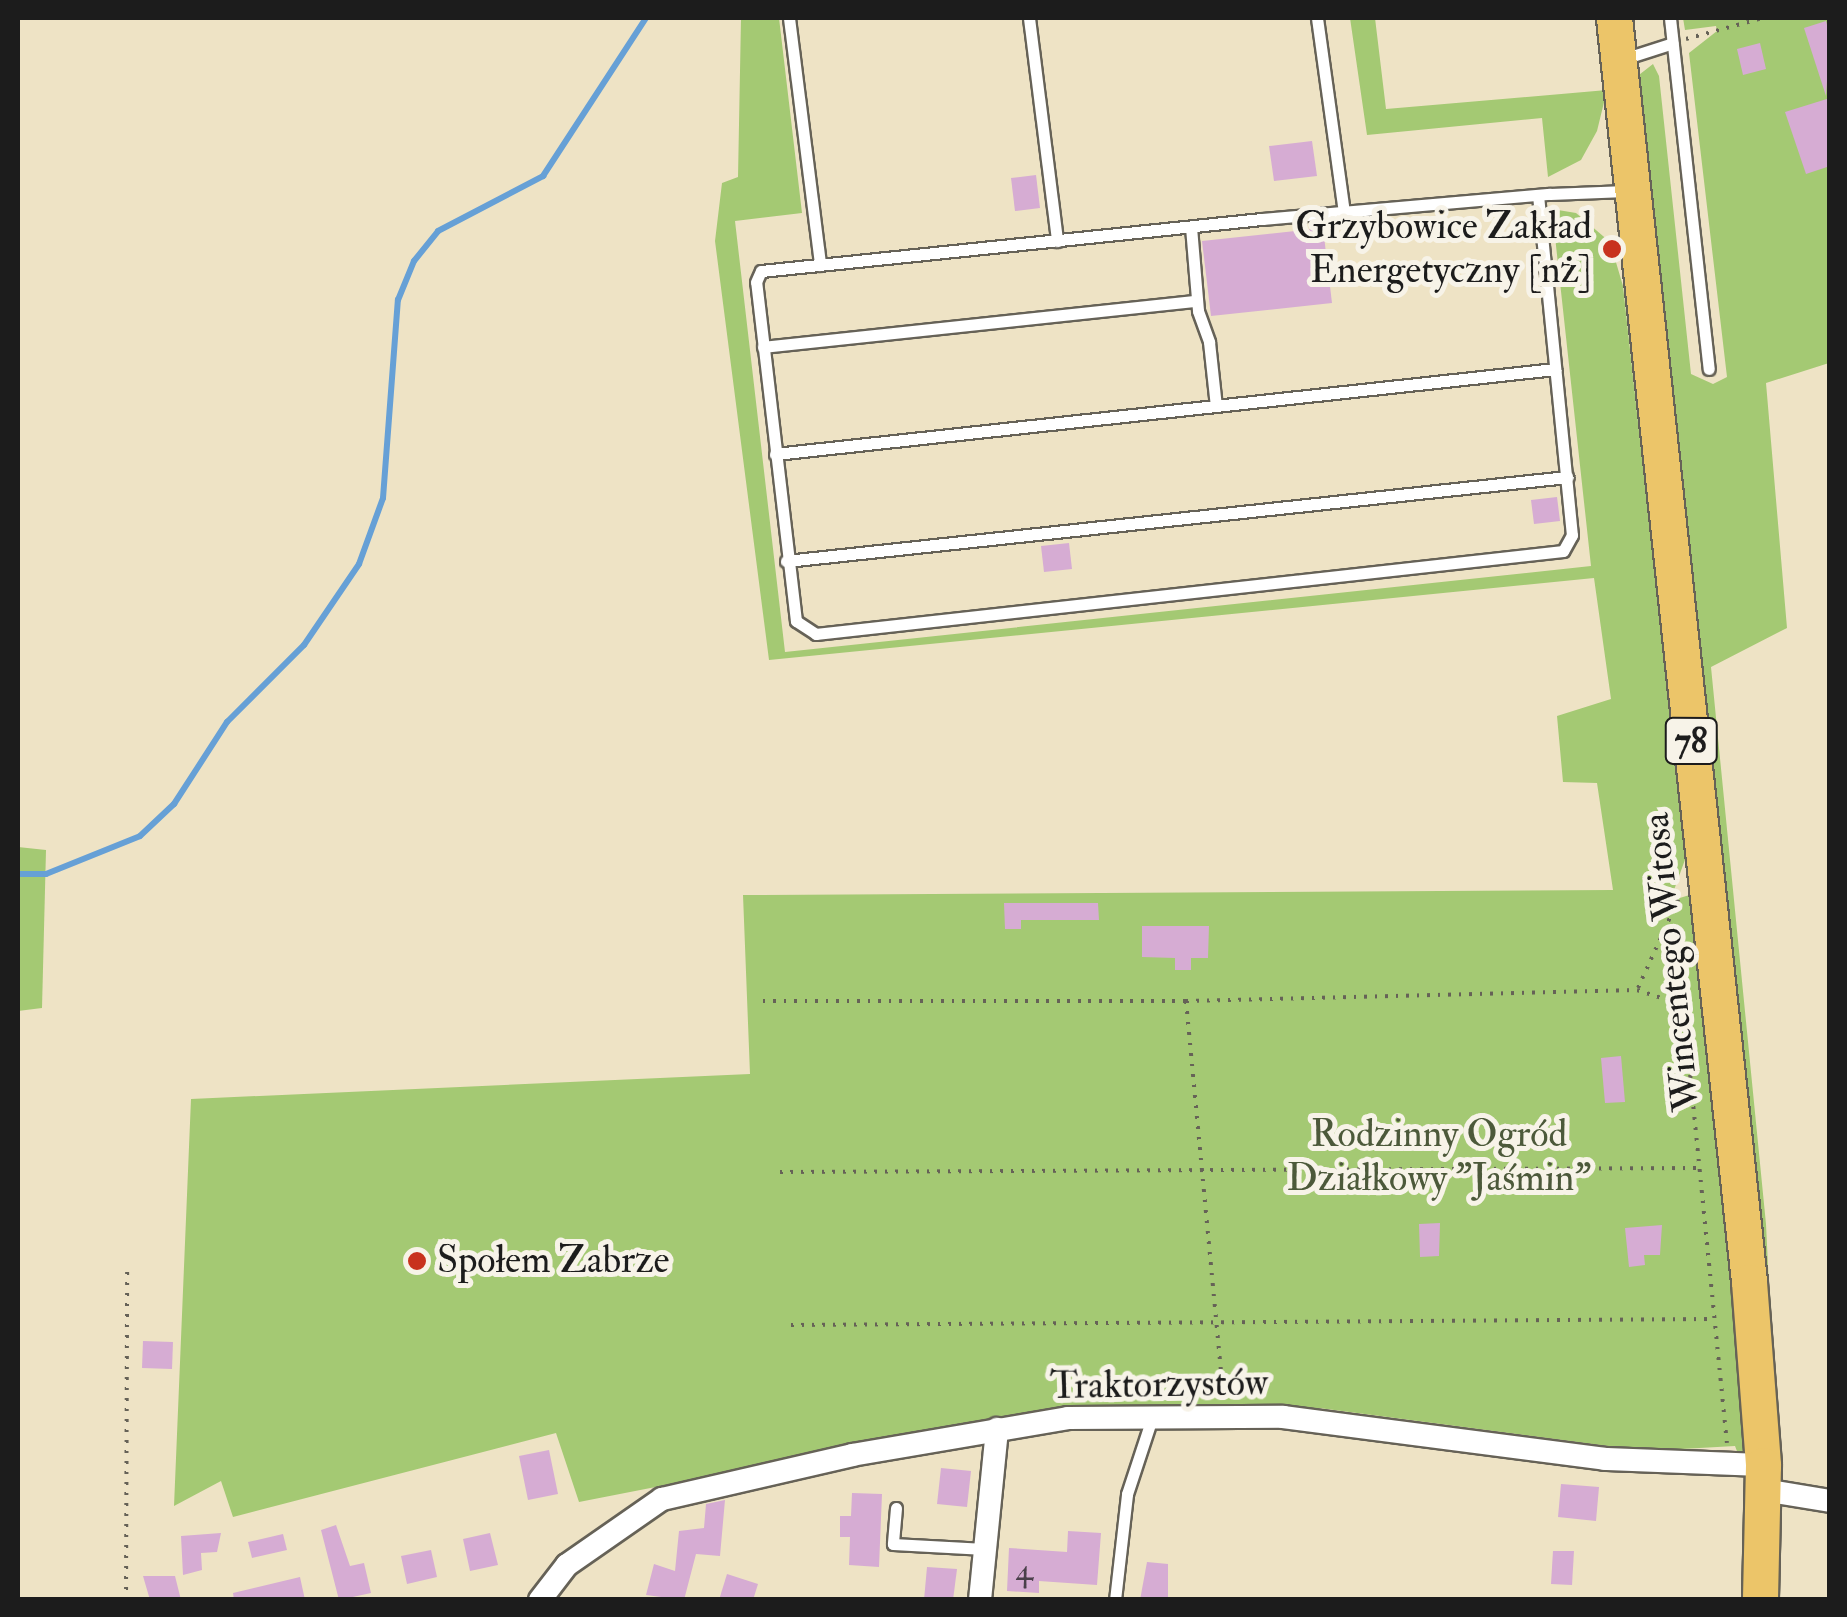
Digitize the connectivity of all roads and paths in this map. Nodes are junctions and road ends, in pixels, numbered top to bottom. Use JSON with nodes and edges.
{"nodes":[{"id":1,"x":789,"y":18,"type":"edge"},
{"id":2,"x":1029,"y":18,"type":"edge"},
{"id":3,"x":1317,"y":18,"type":"edge"},
{"id":4,"x":1614,"y":18,"type":"edge"},
{"id":5,"x":1670,"y":18,"type":"edge"},
{"id":6,"x":1763,"y":18,"type":"edge"},
{"id":7,"x":1672,"y":43,"type":"junction"},
{"id":8,"x":1619,"y":60,"type":"junction"},
{"id":9,"x":1633,"y":191,"type":"junction"},
{"id":10,"x":1538,"y":195,"type":"junction"},
{"id":11,"x":1344,"y":213,"type":"junction"},
{"id":12,"x":1191,"y":227,"type":"junction"},
{"id":13,"x":1058,"y":241,"type":"junction"},
{"id":14,"x":820,"y":265,"type":"junction"},
{"id":15,"x":1196,"y":301,"type":"junction"},
{"id":16,"x":763,"y":346,"type":"junction"},
{"id":17,"x":1555,"y":369,"type":"junction"},
{"id":18,"x":1709,"y":369,"type":"dead end"},
{"id":19,"x":1216,"y":406,"type":"junction"},
{"id":20,"x":775,"y":454,"type":"junction"},
{"id":21,"x":1567,"y":477,"type":"junction"},
{"id":22,"x":786,"y":560,"type":"junction"},
{"id":23,"x":1706,"y":870,"type":"junction"},
{"id":24,"x":1637,"y":990,"type":"junction"},
{"id":25,"x":763,"y":1001,"type":"dead end"},
{"id":26,"x":1186,"y":1001,"type":"junction"},
{"id":27,"x":1698,"y":1168,"type":"junction"},
{"id":28,"x":1202,"y":1170,"type":"junction"},
{"id":29,"x":780,"y":1172,"type":"dead end"},
{"id":30,"x":127,"y":1267,"type":"dead end"},
{"id":31,"x":1712,"y":1319,"type":"junction"},
{"id":32,"x":1217,"y":1324,"type":"junction"},
{"id":33,"x":791,"y":1326,"type":"dead end"},
{"id":34,"x":1154,"y":1414,"type":"junction"},
{"id":35,"x":1224,"y":1415,"type":"junction"},
{"id":36,"x":997,"y":1429,"type":"junction"},
{"id":37,"x":1752,"y":1475,"type":"junction"},
{"id":38,"x":1830,"y":1501,"type":"edge"},
{"id":39,"x":896,"y":1508,"type":"dead end"},
{"id":40,"x":985,"y":1549,"type":"junction"},
{"id":41,"x":126,"y":1600,"type":"edge"},
{"id":42,"x":540,"y":1600,"type":"edge"},
{"id":43,"x":980,"y":1600,"type":"edge"},
{"id":44,"x":1115,"y":1600,"type":"edge"},
{"id":45,"x":1760,"y":1600,"type":"edge"}],
"edges":[{"from":1,"to":14,"type":"lane"},
{"from":2,"to":13,"type":"lane"},
{"from":3,"to":11,"type":"lane"},
{"from":4,"to":8,"type":"main road","name":"Wincentego Witosa","number":"78"},
{"from":5,"to":7,"type":"lane"},
{"from":6,"to":7,"type":"path"},
{"from":7,"to":8,"type":"lane"},
{"from":7,"to":18,"type":"lane"},
{"from":8,"to":9,"type":"main road","name":"Wincentego Witosa","number":"78"},
{"from":9,"to":10,"type":"lane"},
{"from":9,"to":23,"type":"main road","name":"Wincentego Witosa","number":"78"},
{"from":10,"to":11,"type":"lane"},
{"from":10,"to":17,"type":"lane"},
{"from":11,"to":12,"type":"lane"},
{"from":12,"to":13,"type":"lane"},
{"from":12,"to":15,"type":"lane"},
{"from":13,"to":14,"type":"lane"},
{"from":14,"to":16,"type":"lane"},
{"from":15,"to":16,"type":"lane"},
{"from":15,"to":19,"type":"lane"},
{"from":16,"to":20,"type":"lane"},
{"from":17,"to":19,"type":"lane"},
{"from":17,"to":21,"type":"lane"},
{"from":19,"to":20,"type":"lane"},
{"from":20,"to":22,"type":"lane"},
{"from":21,"to":22,"type":"lane"},
{"from":21,"to":22,"type":"lane"},
{"from":23,"to":24,"type":"path"},
{"from":23,"to":37,"type":"main road","name":"Wincentego Witosa","number":"78"},
{"from":24,"to":26,"type":"path"},
{"from":24,"to":27,"type":"path"},
{"from":25,"to":26,"type":"path"},
{"from":26,"to":28,"type":"path"},
{"from":27,"to":28,"type":"path"},
{"from":27,"to":31,"type":"path"},
{"from":28,"to":29,"type":"path"},
{"from":28,"to":32,"type":"path"},
{"from":30,"to":41,"type":"path"},
{"from":31,"to":32,"type":"path"},
{"from":31,"to":37,"type":"path"},
{"from":32,"to":33,"type":"path"},
{"from":32,"to":35,"type":"path"},
{"from":34,"to":35,"type":"street","name":"Traktorzystów"},
{"from":34,"to":36,"type":"street","name":"Traktorzystów"},
{"from":34,"to":44,"type":"lane"},
{"from":35,"to":37,"type":"street","name":"Traktorzystów"},
{"from":36,"to":40,"type":"street"},
{"from":36,"to":42,"type":"street","name":"Traktorzystów"},
{"from":37,"to":38,"type":"street","name":"Traktorzystów"},
{"from":37,"to":45,"type":"main road","name":"Wincentego Witosa","number":"78"},
{"from":39,"to":40,"type":"lane"},
{"from":40,"to":43,"type":"street"}]}
